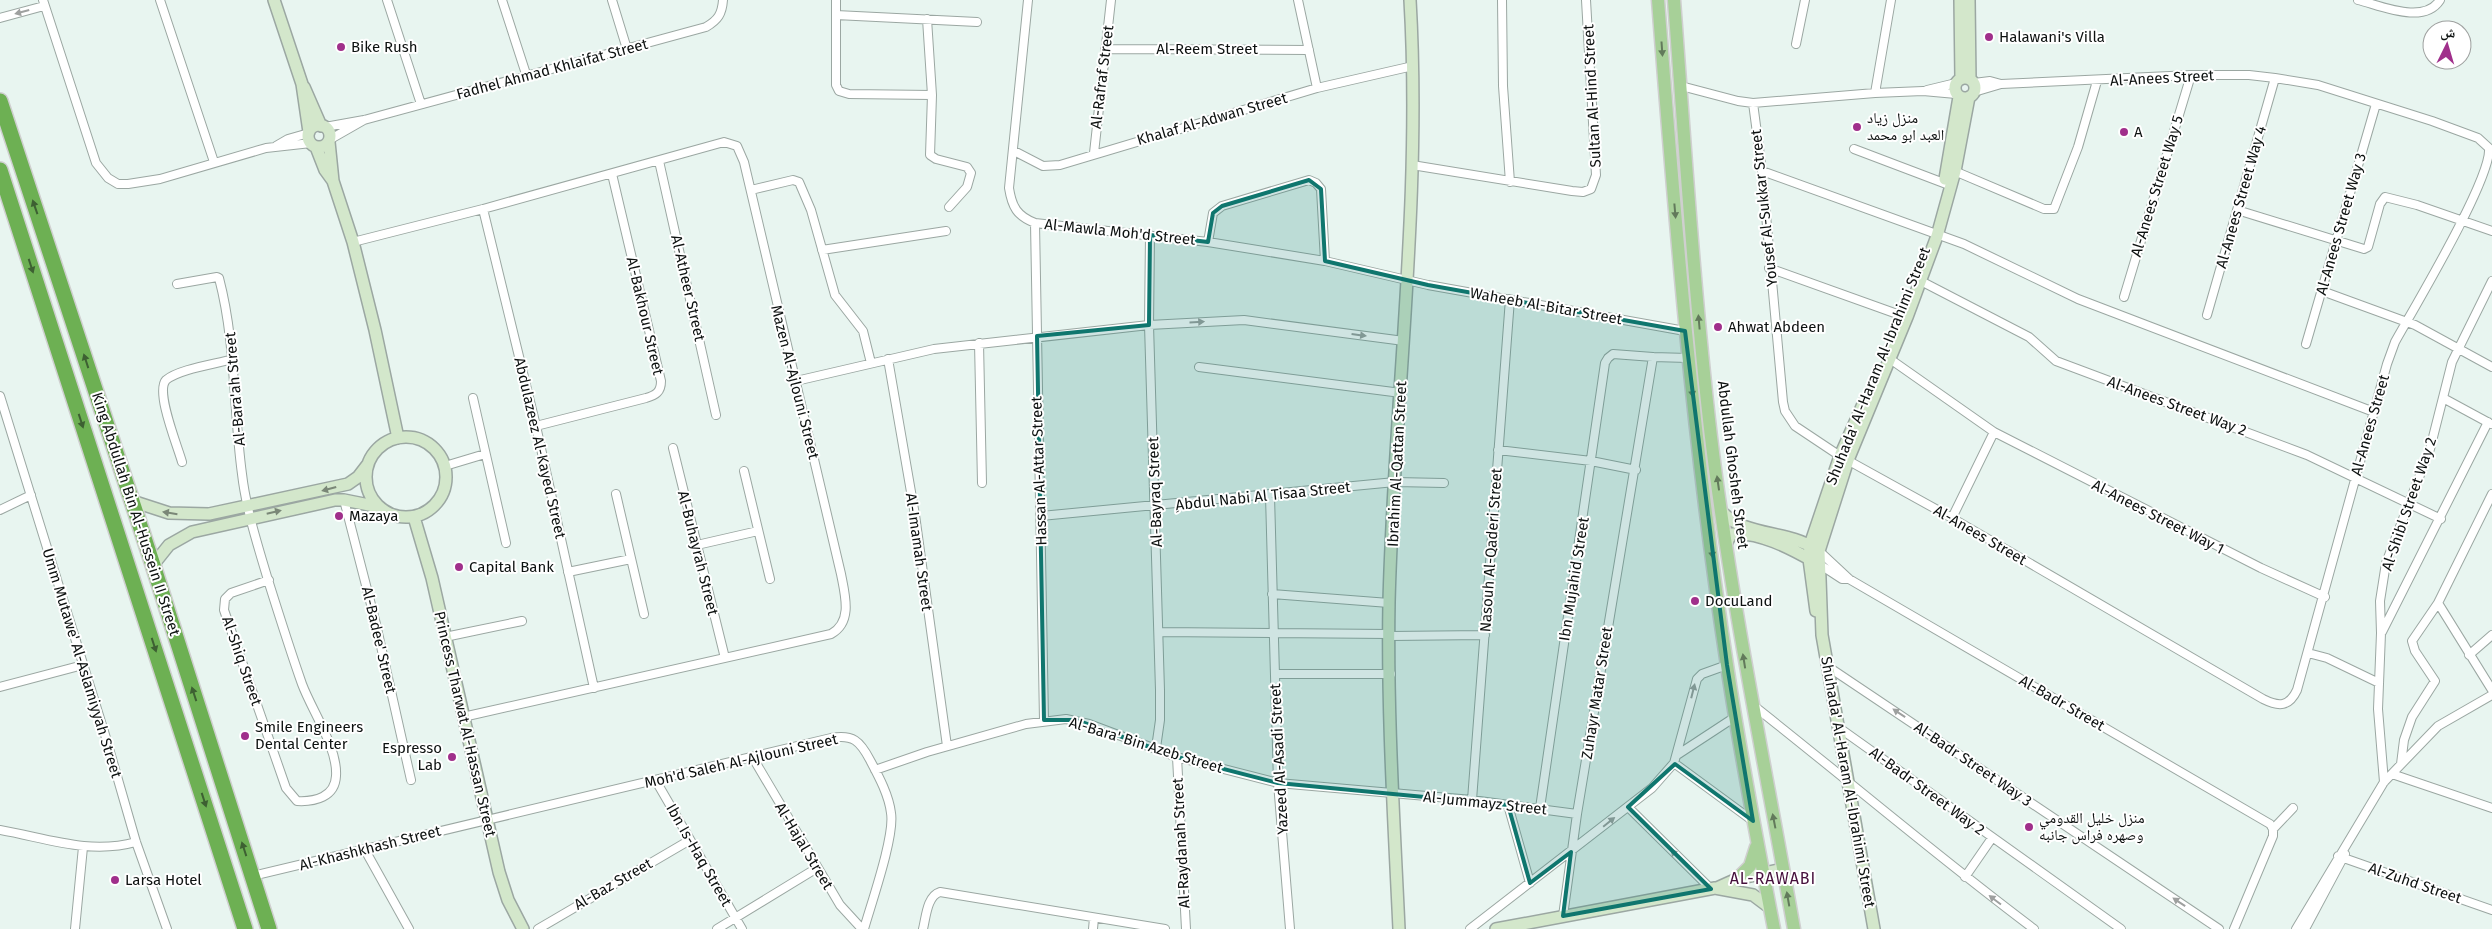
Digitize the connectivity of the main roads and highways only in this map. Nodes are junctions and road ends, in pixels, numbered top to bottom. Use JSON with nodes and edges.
{"nodes":[{"id":1,"x":1658,"y":0,"type":"edge"},
{"id":2,"x":1674,"y":0,"type":"edge"},
{"id":3,"x":0,"y":101,"type":"edge"},
{"id":4,"x":0,"y":170,"type":"edge"},
{"id":5,"x":1757,"y":840,"type":"junction"},
{"id":6,"x":1737,"y":879,"type":"road end"},
{"id":7,"x":244,"y":929,"type":"edge"},
{"id":8,"x":269,"y":929,"type":"edge"},
{"id":9,"x":1774,"y":929,"type":"edge"},
{"id":10,"x":1794,"y":929,"type":"edge"}],
"edges":[{"from":1,"to":5,"type":"main road","name":"Abdullah Ghosheh Street","one_way":true},
{"from":10,"to":2,"type":"main road","name":"Abdullah Ghosheh Street","one_way":true},
{"from":8,"to":3,"type":"highway","name":"King Abdullah Bin Al-Hussein II Street","one_way":true},
{"from":4,"to":7,"type":"highway","name":"King Abdullah Bin Al-Hussein II Street","one_way":true},
{"from":5,"to":6,"type":"main road"},
{"from":5,"to":9,"type":"main road","name":"Abdullah Ghosheh Street"}]}
